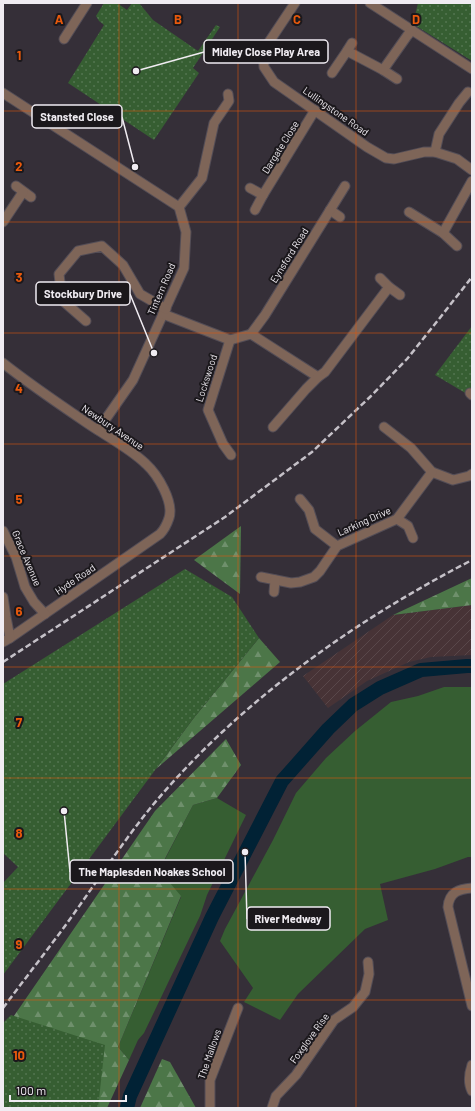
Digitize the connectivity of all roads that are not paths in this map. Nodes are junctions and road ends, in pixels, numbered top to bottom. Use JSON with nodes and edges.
{"nodes":[{"id":1,"x":87,"y":3,"type":"edge"},
{"id":2,"x":295,"y":3,"type":"edge"},
{"id":3,"x":370,"y":3,"type":"edge"},
{"id":4,"x":412,"y":30,"type":"junction"},
{"id":5,"x":64,"y":39,"type":"dead end"},
{"id":6,"x":472,"y":69,"type":"edge"},
{"id":7,"x":383,"y":70,"type":"junction"},
{"id":8,"x":332,"y":73,"type":"dead end"},
{"id":9,"x":397,"y":79,"type":"dead end"},
{"id":10,"x":468,"y":92,"type":"dead end"},
{"id":11,"x":3,"y":93,"type":"edge"},
{"id":12,"x":228,"y":94,"type":"dead end"},
{"id":13,"x":315,"y":110,"type":"junction"},
{"id":14,"x":435,"y":152,"type":"junction"},
{"id":15,"x":472,"y":170,"type":"edge"},
{"id":16,"x":472,"y":181,"type":"edge"},
{"id":17,"x":345,"y":186,"type":"dead end"},
{"id":18,"x":250,"y":188,"type":"dead end"},
{"id":19,"x":23,"y":192,"type":"dead end"},
{"id":20,"x":263,"y":195,"type":"junction"},
{"id":21,"x":179,"y":207,"type":"junction"},
{"id":22,"x":255,"y":210,"type":"dead end"},
{"id":23,"x":330,"y":210,"type":"junction"},
{"id":24,"x":409,"y":212,"type":"dead end"},
{"id":25,"x":340,"y":217,"type":"dead end"},
{"id":26,"x":3,"y":222,"type":"edge"},
{"id":27,"x":443,"y":233,"type":"junction"},
{"id":28,"x":457,"y":246,"type":"dead end"},
{"id":29,"x":380,"y":278,"type":"dead end"},
{"id":30,"x":389,"y":287,"type":"junction"},
{"id":31,"x":400,"y":295,"type":"dead end"},
{"id":32,"x":164,"y":311,"type":"junction"},
{"id":33,"x":86,"y":320,"type":"dead end"},
{"id":34,"x":251,"y":334,"type":"junction"},
{"id":35,"x":230,"y":340,"type":"junction"},
{"id":36,"x":3,"y":363,"type":"edge"},
{"id":37,"x":318,"y":378,"type":"junction"},
{"id":38,"x":273,"y":426,"type":"dead end"},
{"id":39,"x":382,"y":427,"type":"dead end"},
{"id":40,"x":98,"y":430,"type":"junction"},
{"id":41,"x":231,"y":455,"type":"dead end"},
{"id":42,"x":432,"y":472,"type":"junction"},
{"id":43,"x":471,"y":477,"type":"edge"},
{"id":44,"x":300,"y":499,"type":"dead end"},
{"id":45,"x":397,"y":519,"type":"junction"},
{"id":46,"x":3,"y":531,"type":"edge"},
{"id":47,"x":160,"y":534,"type":"joint"},
{"id":48,"x":412,"y":538,"type":"dead end"},
{"id":49,"x":337,"y":546,"type":"junction"},
{"id":50,"x":261,"y":577,"type":"dead end"},
{"id":51,"x":275,"y":580,"type":"junction"},
{"id":52,"x":274,"y":592,"type":"dead end"},
{"id":53,"x":3,"y":597,"type":"edge"},
{"id":54,"x":45,"y":614,"type":"junction"},
{"id":55,"x":7,"y":640,"type":"edge"},
{"id":56,"x":472,"y":888,"type":"edge"},
{"id":57,"x":368,"y":962,"type":"dead end"},
{"id":58,"x":472,"y":1006,"type":"edge"},
{"id":59,"x":238,"y":1008,"type":"dead end"},
{"id":60,"x":472,"y":1065,"type":"edge"},
{"id":61,"x":472,"y":1091,"type":"edge"},
{"id":62,"x":210,"y":1108,"type":"edge"},
{"id":63,"x":272,"y":1108,"type":"edge"}],
"edges":[{"from":1,"to":5,"type":"street"},
{"from":2,"to":13,"type":"street","name":"Lullingstone Road"},
{"from":3,"to":4,"type":"street"},
{"from":4,"to":6,"type":"street"},
{"from":4,"to":7,"type":"street"},
{"from":7,"to":8,"type":"street"},
{"from":7,"to":9,"type":"street"},
{"from":10,"to":14,"type":"street"},
{"from":11,"to":21,"type":"street"},
{"from":12,"to":21,"type":"street"},
{"from":13,"to":14,"type":"street","name":"Lullingstone Road"},
{"from":13,"to":20,"type":"street","name":"Dargate Close"},
{"from":14,"to":15,"type":"street","name":"Lullingstone Road"},
{"from":16,"to":27,"type":"street"},
{"from":17,"to":23,"type":"street","name":"Eynsford Road"},
{"from":18,"to":20,"type":"street"},
{"from":19,"to":26,"type":"street"},
{"from":20,"to":22,"type":"street","name":"Dargate Close"},
{"from":21,"to":32,"type":"street","name":"Tintern Road"},
{"from":23,"to":25,"type":"street"},
{"from":23,"to":34,"type":"street","name":"Eynsford Road"},
{"from":24,"to":27,"type":"street"},
{"from":27,"to":28,"type":"street"},
{"from":29,"to":30,"type":"street"},
{"from":30,"to":31,"type":"street"},
{"from":30,"to":37,"type":"street"},
{"from":32,"to":33,"type":"street"},
{"from":32,"to":35,"type":"street"},
{"from":32,"to":40,"type":"street","name":"Tintern Road"},
{"from":34,"to":35,"type":"street"},
{"from":34,"to":37,"type":"street"},
{"from":35,"to":41,"type":"street","name":"Lockswood"},
{"from":36,"to":40,"type":"street","name":"Newbury Avenue"},
{"from":37,"to":38,"type":"street"},
{"from":39,"to":42,"type":"street"},
{"from":40,"to":47,"type":"street","name":"Newbury Avenue"},
{"from":42,"to":43,"type":"street"},
{"from":42,"to":45,"type":"street","name":"Larking Drive"},
{"from":44,"to":49,"type":"street"},
{"from":45,"to":48,"type":"street"},
{"from":45,"to":49,"type":"street","name":"Larking Drive"},
{"from":46,"to":54,"type":"street","name":"Grace Avenue"},
{"from":47,"to":54,"type":"street","name":"Hyde Road"},
{"from":49,"to":51,"type":"street","name":"Larking Drive"},
{"from":50,"to":51,"type":"street","name":"Larking Drive"},
{"from":51,"to":52,"type":"street"},
{"from":53,"to":55,"type":"street"},
{"from":54,"to":55,"type":"street","name":"Hyde Road"},
{"from":56,"to":58,"type":"street"},
{"from":57,"to":63,"type":"street","name":"Foxglove Rise"},
{"from":59,"to":62,"type":"street","name":"The Mallows"},
{"from":60,"to":61,"type":"street"}]}
